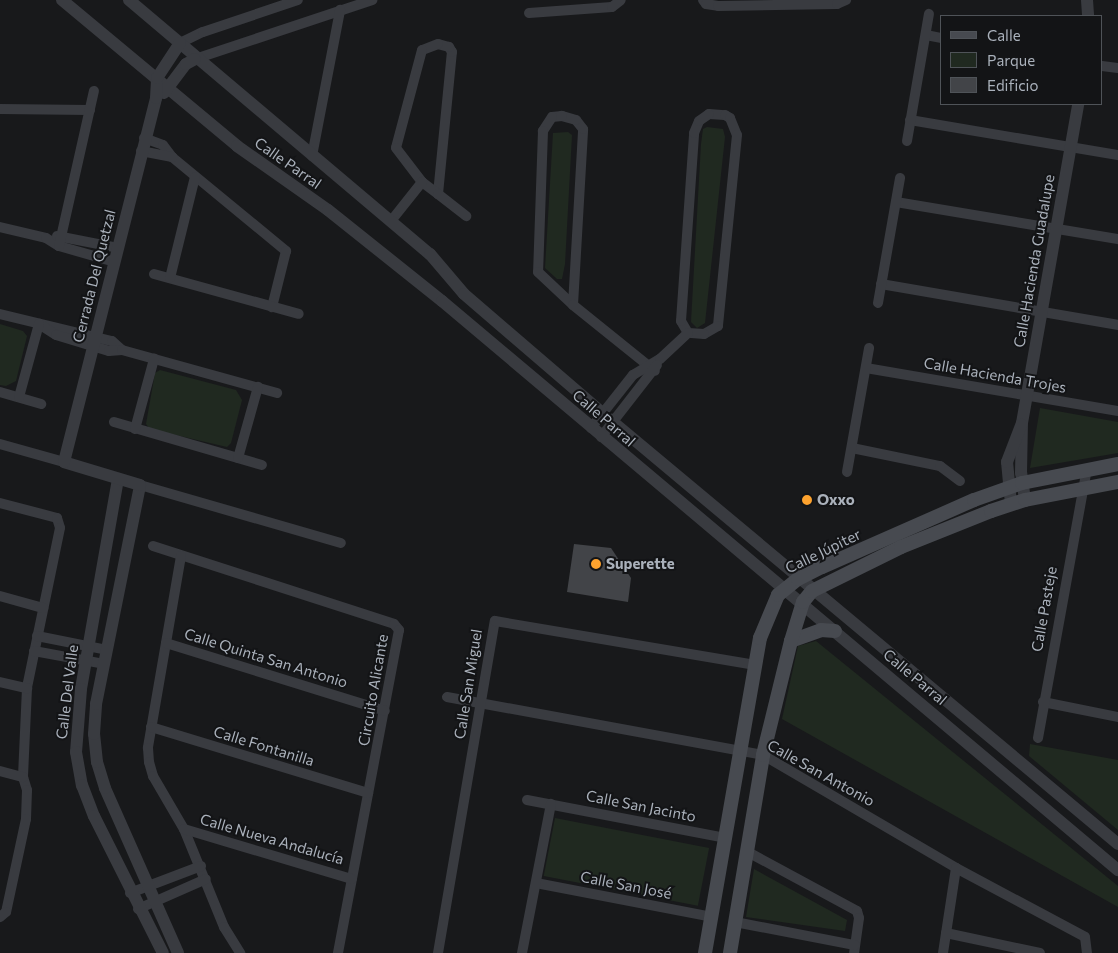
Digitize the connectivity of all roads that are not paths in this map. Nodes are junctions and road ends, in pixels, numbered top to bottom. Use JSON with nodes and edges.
{"nodes":[{"id":1,"x":62,"y":0,"type":"edge"},
{"id":2,"x":129,"y":0,"type":"edge"},
{"id":3,"x":298,"y":0,"type":"edge"},
{"id":4,"x":372,"y":0,"type":"edge"},
{"id":5,"x":621,"y":0,"type":"edge"},
{"id":6,"x":704,"y":0,"type":"edge"},
{"id":7,"x":846,"y":0,"type":"edge"},
{"id":8,"x":1087,"y":0,"type":"edge"},
{"id":9,"x":784,"y":2,"type":"edge"},
{"id":10,"x":535,"y":8,"type":"edge"},
{"id":11,"x":340,"y":10,"type":"junction"},
{"id":12,"x":929,"y":14,"type":"dead end"},
{"id":13,"x":1088,"y":15,"type":"edge"},
{"id":14,"x":926,"y":36,"type":"junction"},
{"id":15,"x":940,"y":38,"type":"edge"},
{"id":16,"x":180,"y":43,"type":"junction"},
{"id":17,"x":195,"y":59,"type":"junction"},
{"id":18,"x":1103,"y":66,"type":"edge"},
{"id":19,"x":1118,"y":68,"type":"edge"},
{"id":20,"x":157,"y":78,"type":"junction"},
{"id":21,"x":169,"y":90,"type":"junction"},
{"id":22,"x":94,"y":91,"type":"dead end"},
{"id":23,"x":156,"y":98,"type":"junction"},
{"id":24,"x":1078,"y":105,"type":"edge"},
{"id":25,"x":0,"y":110,"type":"edge"},
{"id":26,"x":90,"y":110,"type":"junction"},
{"id":27,"x":910,"y":120,"type":"junction"},
{"id":28,"x":144,"y":138,"type":"junction"},
{"id":29,"x":907,"y":141,"type":"dead end"},
{"id":30,"x":1071,"y":147,"type":"junction"},
{"id":31,"x":141,"y":151,"type":"junction"},
{"id":32,"x":1118,"y":155,"type":"edge"},
{"id":33,"x":312,"y":156,"type":"junction"},
{"id":34,"x":172,"y":157,"type":"junction"},
{"id":35,"x":195,"y":177,"type":"junction"},
{"id":36,"x":900,"y":178,"type":"dead end"},
{"id":37,"x":422,"y":182,"type":"junction"},
{"id":38,"x":438,"y":194,"type":"junction"},
{"id":39,"x":896,"y":202,"type":"junction"},
{"id":40,"x":466,"y":216,"type":"dead end"},
{"id":41,"x":390,"y":222,"type":"junction"},
{"id":42,"x":0,"y":227,"type":"edge"},
{"id":43,"x":1056,"y":229,"type":"junction"},
{"id":44,"x":1118,"y":239,"type":"edge"},
{"id":45,"x":60,"y":241,"type":"junction"},
{"id":46,"x":118,"y":248,"type":"junction"},
{"id":47,"x":115,"y":262,"type":"junction"},
{"id":48,"x":154,"y":274,"type":"dead end"},
{"id":49,"x":170,"y":278,"type":"junction"},
{"id":50,"x":881,"y":284,"type":"junction"},
{"id":51,"x":878,"y":303,"type":"dead end"},
{"id":52,"x":573,"y":305,"type":"junction"},
{"id":53,"x":272,"y":307,"type":"junction"},
{"id":54,"x":1041,"y":312,"type":"junction"},
{"id":55,"x":0,"y":314,"type":"edge"},
{"id":56,"x":299,"y":314,"type":"dead end"},
{"id":57,"x":39,"y":324,"type":"junction"},
{"id":58,"x":1118,"y":325,"type":"edge"},
{"id":59,"x":688,"y":333,"type":"junction"},
{"id":60,"x":94,"y":341,"type":"junction"},
{"id":61,"x":869,"y":348,"type":"dead end"},
{"id":62,"x":154,"y":359,"type":"junction"},
{"id":63,"x":660,"y":359,"type":"junction"},
{"id":64,"x":647,"y":364,"type":"junction"},
{"id":65,"x":866,"y":368,"type":"junction"},
{"id":66,"x":655,"y":371,"type":"junction"},
{"id":67,"x":258,"y":387,"type":"junction"},
{"id":68,"x":0,"y":392,"type":"edge"},
{"id":69,"x":277,"y":393,"type":"dead end"},
{"id":70,"x":1027,"y":395,"type":"junction"},
{"id":71,"x":19,"y":397,"type":"junction"},
{"id":72,"x":41,"y":404,"type":"dead end"},
{"id":73,"x":1118,"y":411,"type":"edge"},
{"id":74,"x":603,"y":413,"type":"junction"},
{"id":75,"x":114,"y":422,"type":"dead end"},
{"id":76,"x":613,"y":422,"type":"junction"},
{"id":77,"x":1022,"y":423,"type":"junction"},
{"id":78,"x":591,"y":428,"type":"junction"},
{"id":79,"x":135,"y":429,"type":"junction"},
{"id":80,"x":601,"y":436,"type":"junction"},
{"id":81,"x":0,"y":444,"type":"edge"},
{"id":82,"x":852,"y":448,"type":"junction"},
{"id":83,"x":238,"y":458,"type":"junction"},
{"id":84,"x":64,"y":462,"type":"junction"},
{"id":85,"x":1118,"y":464,"type":"edge"},
{"id":86,"x":262,"y":466,"type":"dead end"},
{"id":87,"x":1087,"y":469,"type":"junction"},
{"id":88,"x":847,"y":472,"type":"dead end"},
{"id":89,"x":118,"y":479,"type":"junction"},
{"id":90,"x":960,"y":482,"type":"dead end"},
{"id":91,"x":1118,"y":482,"type":"edge"},
{"id":92,"x":1022,"y":483,"type":"junction"},
{"id":93,"x":140,"y":485,"type":"junction"},
{"id":94,"x":1083,"y":487,"type":"junction"},
{"id":95,"x":1007,"y":488,"type":"junction"},
{"id":96,"x":1025,"y":500,"type":"junction"},
{"id":97,"x":0,"y":503,"type":"edge"},
{"id":98,"x":1011,"y":504,"type":"junction"},
{"id":99,"x":341,"y":543,"type":"dead end"},
{"id":100,"x":153,"y":546,"type":"dead end"},
{"id":101,"x":181,"y":556,"type":"junction"},
{"id":102,"x":798,"y":580,"type":"junction"},
{"id":103,"x":784,"y":588,"type":"junction"},
{"id":104,"x":812,"y":590,"type":"junction"},
{"id":105,"x":0,"y":596,"type":"edge"},
{"id":106,"x":803,"y":602,"type":"junction"},
{"id":107,"x":43,"y":608,"type":"junction"},
{"id":108,"x":835,"y":631,"type":"junction"},
{"id":109,"x":37,"y":636,"type":"junction"},
{"id":110,"x":791,"y":640,"type":"junction"},
{"id":111,"x":166,"y":644,"type":"junction"},
{"id":112,"x":89,"y":646,"type":"junction"},
{"id":113,"x":107,"y":650,"type":"junction"},
{"id":114,"x":34,"y":651,"type":"junction"},
{"id":115,"x":86,"y":660,"type":"junction"},
{"id":116,"x":104,"y":664,"type":"junction"},
{"id":117,"x":755,"y":665,"type":"junction"},
{"id":118,"x":0,"y":682,"type":"edge"},
{"id":119,"x":27,"y":688,"type":"junction"},
{"id":120,"x":447,"y":697,"type":"dead end"},
{"id":121,"x":1043,"y":702,"type":"junction"},
{"id":122,"x":480,"y":703,"type":"junction"},
{"id":123,"x":386,"y":711,"type":"junction"},
{"id":124,"x":1118,"y":717,"type":"edge"},
{"id":125,"x":151,"y":727,"type":"junction"},
{"id":126,"x":1038,"y":738,"type":"dead end"},
{"id":127,"x":741,"y":751,"type":"junction"},
{"id":128,"x":763,"y":755,"type":"junction"},
{"id":129,"x":0,"y":771,"type":"edge"},
{"id":130,"x":23,"y":777,"type":"junction"},
{"id":131,"x":368,"y":792,"type":"junction"},
{"id":132,"x":527,"y":800,"type":"dead end"},
{"id":133,"x":551,"y":804,"type":"junction"},
{"id":134,"x":184,"y":829,"type":"junction"},
{"id":135,"x":726,"y":838,"type":"junction"},
{"id":136,"x":1118,"y":844,"type":"edge"},
{"id":137,"x":746,"y":851,"type":"junction"},
{"id":138,"x":200,"y":866,"type":"junction"},
{"id":139,"x":956,"y":868,"type":"junction"},
{"id":140,"x":1118,"y":870,"type":"edge"},
{"id":141,"x":206,"y":879,"type":"junction"},
{"id":142,"x":352,"y":879,"type":"junction"},
{"id":143,"x":536,"y":883,"type":"junction"},
{"id":144,"x":146,"y":885,"type":"junction"},
{"id":145,"x":130,"y":893,"type":"junction"},
{"id":146,"x":154,"y":902,"type":"junction"},
{"id":147,"x":138,"y":909,"type":"junction"},
{"id":148,"x":0,"y":917,"type":"edge"},
{"id":149,"x":712,"y":917,"type":"junction"},
{"id":150,"x":734,"y":922,"type":"junction"},
{"id":151,"x":946,"y":933,"type":"junction"},
{"id":152,"x":854,"y":949,"type":"edge"},
{"id":153,"x":1088,"y":949,"type":"edge"},
{"id":154,"x":162,"y":953,"type":"edge"},
{"id":155,"x":178,"y":953,"type":"edge"},
{"id":156,"x":240,"y":953,"type":"edge"},
{"id":157,"x":338,"y":953,"type":"edge"},
{"id":158,"x":438,"y":953,"type":"edge"},
{"id":159,"x":522,"y":953,"type":"edge"},
{"id":160,"x":705,"y":953,"type":"edge"},
{"id":161,"x":730,"y":953,"type":"edge"},
{"id":162,"x":943,"y":953,"type":"edge"},
{"id":163,"x":1040,"y":953,"type":"edge"}],
"edges":[{"from":1,"to":20,"type":"street","name":"Calle Parral"},
{"from":2,"to":16,"type":"street","name":"Calle Parral"},
{"from":3,"to":16,"type":"street"},
{"from":4,"to":11,"type":"street"},
{"from":5,"to":10,"type":"street"},
{"from":6,"to":9,"type":"street"},
{"from":7,"to":9,"type":"street"},
{"from":8,"to":13,"type":"street"},
{"from":11,"to":17,"type":"street"},
{"from":11,"to":33,"type":"street"},
{"from":12,"to":14,"type":"street"},
{"from":14,"to":15,"type":"street"},
{"from":14,"to":27,"type":"street"},
{"from":16,"to":17,"type":"street","name":"Calle Parral"},
{"from":16,"to":20,"type":"street"},
{"from":17,"to":21,"type":"street"},
{"from":17,"to":33,"type":"street","name":"Calle Parral"},
{"from":18,"to":19,"type":"street"},
{"from":20,"to":21,"type":"street","name":"Calle Parral"},
{"from":20,"to":23,"type":"street","name":"Cerrada Del Quetzal"},
{"from":21,"to":23,"type":"street"},
{"from":21,"to":78,"type":"street","name":"Calle Parral"},
{"from":22,"to":26,"type":"street"},
{"from":23,"to":28,"type":"street","name":"Cerrada Del Quetzal"},
{"from":24,"to":30,"type":"street","name":"Calle Hacienda Guadalupe"},
{"from":25,"to":26,"type":"street"},
{"from":26,"to":45,"type":"street"},
{"from":27,"to":29,"type":"street"},
{"from":27,"to":30,"type":"street"},
{"from":28,"to":31,"type":"street","name":"Cerrada Del Quetzal"},
{"from":28,"to":34,"type":"street"},
{"from":30,"to":32,"type":"street"},
{"from":30,"to":43,"type":"street","name":"Calle Hacienda Guadalupe"},
{"from":31,"to":34,"type":"street"},
{"from":31,"to":46,"type":"street","name":"Cerrada Del Quetzal"},
{"from":33,"to":41,"type":"street","name":"Calle Parral"},
{"from":34,"to":35,"type":"street"},
{"from":35,"to":49,"type":"street"},
{"from":35,"to":53,"type":"street"},
{"from":36,"to":39,"type":"street"},
{"from":37,"to":38,"type":"street"},
{"from":37,"to":38,"type":"street"},
{"from":37,"to":41,"type":"street"},
{"from":38,"to":40,"type":"street"},
{"from":39,"to":43,"type":"street"},
{"from":39,"to":50,"type":"street"},
{"from":41,"to":74,"type":"street","name":"Calle Parral"},
{"from":42,"to":45,"type":"street"},
{"from":43,"to":44,"type":"street"},
{"from":43,"to":54,"type":"street","name":"Calle Hacienda Guadalupe"},
{"from":45,"to":46,"type":"street"},
{"from":45,"to":47,"type":"street"},
{"from":46,"to":47,"type":"street","name":"Cerrada Del Quetzal"},
{"from":47,"to":60,"type":"street","name":"Cerrada Del Quetzal"},
{"from":48,"to":49,"type":"street"},
{"from":49,"to":53,"type":"street"},
{"from":50,"to":51,"type":"street"},
{"from":50,"to":54,"type":"street"},
{"from":52,"to":52,"type":"street"},
{"from":52,"to":64,"type":"street"},
{"from":53,"to":56,"type":"street"},
{"from":54,"to":58,"type":"street"},
{"from":54,"to":70,"type":"street","name":"Calle Hacienda Guadalupe"},
{"from":55,"to":57,"type":"street"},
{"from":57,"to":60,"type":"street"},
{"from":57,"to":71,"type":"street"},
{"from":59,"to":59,"type":"street"},
{"from":59,"to":63,"type":"street"},
{"from":60,"to":62,"type":"street"},
{"from":60,"to":84,"type":"street","name":"Cerrada Del Quetzal"},
{"from":61,"to":65,"type":"street"},
{"from":62,"to":67,"type":"street"},
{"from":62,"to":79,"type":"street"},
{"from":63,"to":64,"type":"street"},
{"from":63,"to":66,"type":"street"},
{"from":64,"to":66,"type":"street"},
{"from":64,"to":74,"type":"street"},
{"from":65,"to":70,"type":"street","name":"Calle Hacienda Trojes"},
{"from":65,"to":82,"type":"street"},
{"from":66,"to":76,"type":"street"},
{"from":67,"to":69,"type":"street"},
{"from":67,"to":83,"type":"street"},
{"from":68,"to":71,"type":"street"},
{"from":70,"to":73,"type":"street","name":"Calle Hacienda Trojes"},
{"from":70,"to":77,"type":"street","name":"Calle Hacienda Guadalupe"},
{"from":71,"to":72,"type":"street"},
{"from":74,"to":76,"type":"street","name":"Calle Parral"},
{"from":74,"to":78,"type":"street"},
{"from":75,"to":79,"type":"street"},
{"from":76,"to":80,"type":"street"},
{"from":76,"to":102,"type":"street","name":"Calle Parral"},
{"from":77,"to":92,"type":"street","name":"Calle Hacienda Guadalupe"},
{"from":77,"to":95,"type":"street","name":"Calle Hacienda Guadalupe"},
{"from":78,"to":80,"type":"street","name":"Calle Parral"},
{"from":79,"to":83,"type":"street"},
{"from":80,"to":103,"type":"street","name":"Calle Parral"},
{"from":81,"to":84,"type":"street"},
{"from":82,"to":88,"type":"street"},
{"from":82,"to":90,"type":"street"},
{"from":83,"to":86,"type":"street"},
{"from":84,"to":89,"type":"street"},
{"from":85,"to":87,"type":"main road","name":"Calle Júpiter"},
{"from":87,"to":92,"type":"main road","name":"Calle Júpiter"},
{"from":87,"to":94,"type":"street","name":"Calle Pasteje"},
{"from":89,"to":93,"type":"street"},
{"from":89,"to":112,"type":"street","name":"Calle Del Valle"},
{"from":91,"to":94,"type":"main road","name":"Calle Júpiter"},
{"from":92,"to":95,"type":"main road","name":"Calle Júpiter"},
{"from":92,"to":96,"type":"street","name":"Calle Hacienda Guadalupe"},
{"from":93,"to":99,"type":"street"},
{"from":93,"to":113,"type":"street","name":"Calle Del Valle"},
{"from":94,"to":96,"type":"main road","name":"Calle Júpiter"},
{"from":94,"to":121,"type":"street","name":"Calle Pasteje"},
{"from":95,"to":98,"type":"street","name":"Calle Hacienda Guadalupe"},
{"from":95,"to":102,"type":"main road","name":"Calle Júpiter"},
{"from":96,"to":98,"type":"main road","name":"Calle Júpiter"},
{"from":97,"to":107,"type":"street"},
{"from":98,"to":104,"type":"main road","name":"Calle Júpiter"},
{"from":100,"to":101,"type":"street","name":"Circuito Alicante"},
{"from":101,"to":111,"type":"street"},
{"from":101,"to":123,"type":"street","name":"Circuito Alicante"},
{"from":102,"to":103,"type":"main road","name":"Calle Júpiter"},
{"from":102,"to":104,"type":"street","name":"Calle Parral"},
{"from":103,"to":106,"type":"street","name":"Calle Parral"},
{"from":103,"to":117,"type":"main road","name":"Calle Júpiter"},
{"from":104,"to":106,"type":"main road","name":"Calle Júpiter"},
{"from":104,"to":136,"type":"street","name":"Calle Parral"},
{"from":105,"to":107,"type":"street"},
{"from":106,"to":108,"type":"street","name":"Calle Parral"},
{"from":106,"to":110,"type":"main road","name":"Calle Júpiter"},
{"from":107,"to":109,"type":"street"},
{"from":108,"to":110,"type":"main road"},
{"from":108,"to":140,"type":"street","name":"Calle Parral"},
{"from":109,"to":112,"type":"street"},
{"from":109,"to":114,"type":"street"},
{"from":110,"to":128,"type":"main road","name":"Calle Júpiter"},
{"from":111,"to":123,"type":"street","name":"Calle Quinta San Antonio"},
{"from":111,"to":125,"type":"street"},
{"from":112,"to":113,"type":"street"},
{"from":112,"to":115,"type":"street","name":"Calle Del Valle"},
{"from":113,"to":116,"type":"street","name":"Calle Del Valle"},
{"from":114,"to":115,"type":"street"},
{"from":114,"to":119,"type":"street"},
{"from":115,"to":116,"type":"street"},
{"from":115,"to":145,"type":"street","name":"Calle Del Valle"},
{"from":116,"to":144,"type":"street","name":"Calle Del Valle"},
{"from":117,"to":122,"type":"street","name":"Calle San Miguel"},
{"from":117,"to":127,"type":"main road","name":"Calle Júpiter"},
{"from":118,"to":119,"type":"street"},
{"from":119,"to":130,"type":"street"},
{"from":120,"to":122,"type":"street","name":"Calle San Antonio"},
{"from":121,"to":124,"type":"street"},
{"from":121,"to":126,"type":"street","name":"Calle Pasteje"},
{"from":122,"to":127,"type":"street","name":"Calle San Antonio"},
{"from":122,"to":158,"type":"street","name":"Calle San Miguel"},
{"from":123,"to":131,"type":"street","name":"Circuito Alicante"},
{"from":125,"to":131,"type":"street","name":"Calle Fontanilla"},
{"from":125,"to":134,"type":"street"},
{"from":127,"to":128,"type":"street","name":"Calle San Antonio"},
{"from":127,"to":135,"type":"main road","name":"Calle Júpiter"},
{"from":128,"to":137,"type":"main road","name":"Calle Júpiter"},
{"from":128,"to":139,"type":"street","name":"Calle San Antonio"},
{"from":129,"to":130,"type":"street"},
{"from":130,"to":148,"type":"street"},
{"from":131,"to":142,"type":"street","name":"Circuito Alicante"},
{"from":132,"to":133,"type":"street","name":"Calle San Jacinto"},
{"from":133,"to":135,"type":"street","name":"Calle San Jacinto"},
{"from":133,"to":143,"type":"street"},
{"from":134,"to":138,"type":"street"},
{"from":134,"to":142,"type":"street","name":"Calle Nueva Andalucía"},
{"from":135,"to":149,"type":"main road","name":"Calle Júpiter"},
{"from":137,"to":150,"type":"main road","name":"Calle Júpiter"},
{"from":137,"to":152,"type":"street"},
{"from":138,"to":141,"type":"street"},
{"from":138,"to":144,"type":"street"},
{"from":139,"to":151,"type":"street"},
{"from":139,"to":153,"type":"street","name":"Calle San Antonio"},
{"from":141,"to":146,"type":"street"},
{"from":141,"to":156,"type":"street"},
{"from":142,"to":157,"type":"street","name":"Circuito Alicante"},
{"from":143,"to":149,"type":"street","name":"Calle San José"},
{"from":143,"to":159,"type":"street"},
{"from":144,"to":145,"type":"street"},
{"from":144,"to":146,"type":"street","name":"Calle Del Valle"},
{"from":145,"to":147,"type":"street","name":"Calle Del Valle"},
{"from":146,"to":147,"type":"street"},
{"from":146,"to":155,"type":"street","name":"Calle Del Valle"},
{"from":147,"to":154,"type":"street","name":"Calle Del Valle"},
{"from":149,"to":160,"type":"main road","name":"Calle Júpiter"},
{"from":150,"to":152,"type":"street"},
{"from":150,"to":161,"type":"main road","name":"Calle Júpiter"},
{"from":151,"to":162,"type":"street"},
{"from":151,"to":163,"type":"street"}]}
